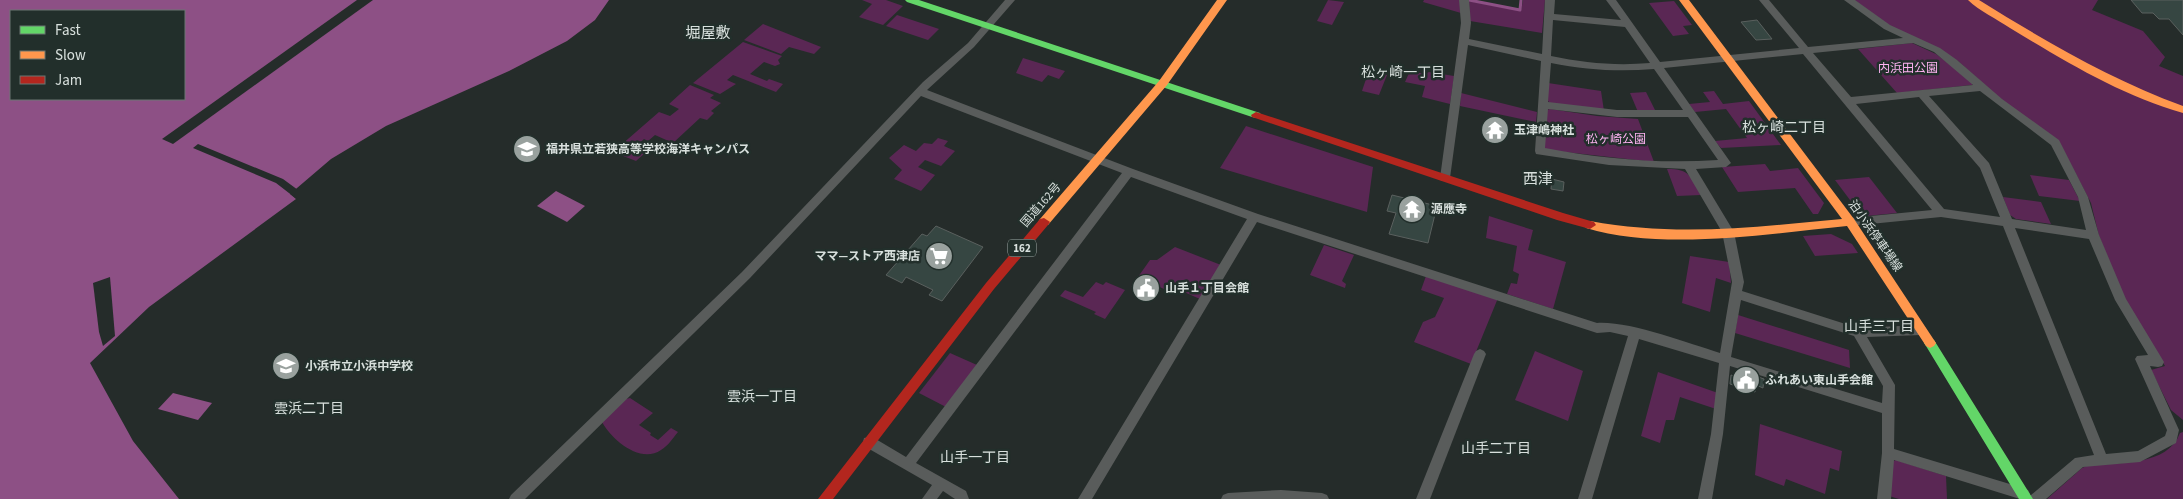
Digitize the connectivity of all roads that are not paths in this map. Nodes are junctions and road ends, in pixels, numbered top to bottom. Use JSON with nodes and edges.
{"nodes":[{"id":1,"x":910,"y":0,"type":"edge"},
{"id":2,"x":1010,"y":0,"type":"edge"},
{"id":3,"x":1222,"y":0,"type":"edge"},
{"id":4,"x":1464,"y":0,"type":"edge"},
{"id":5,"x":1550,"y":0,"type":"edge"},
{"id":6,"x":1611,"y":0,"type":"edge"},
{"id":7,"x":1684,"y":0,"type":"edge"},
{"id":8,"x":1764,"y":0,"type":"edge"},
{"id":9,"x":1849,"y":0,"type":"edge"},
{"id":10,"x":1973,"y":0,"type":"edge"},
{"id":11,"x":1549,"y":17,"type":"junction"},
{"id":12,"x":1628,"y":24,"type":"junction"},
{"id":13,"x":988,"y":26,"type":"junction"},
{"id":14,"x":1912,"y":40,"type":"junction"},
{"id":15,"x":1464,"y":41,"type":"junction"},
{"id":16,"x":1806,"y":51,"type":"junction"},
{"id":17,"x":1729,"y":59,"type":"junction"},
{"id":18,"x":1546,"y":60,"type":"junction"},
{"id":19,"x":1658,"y":67,"type":"junction"},
{"id":20,"x":1162,"y":83,"type":"junction"},
{"id":21,"x":1982,"y":87,"type":"junction"},
{"id":22,"x":921,"y":92,"type":"junction"},
{"id":23,"x":1922,"y":94,"type":"junction"},
{"id":24,"x":1849,"y":101,"type":"junction"},
{"id":25,"x":1543,"y":105,"type":"junction"},
{"id":26,"x":2183,"y":110,"type":"edge"},
{"id":27,"x":1692,"y":114,"type":"junction"},
{"id":28,"x":1098,"y":160,"type":"junction"},
{"id":29,"x":1689,"y":166,"type":"junction"},
{"id":30,"x":1129,"y":172,"type":"junction"},
{"id":31,"x":1444,"y":178,"type":"junction"},
{"id":32,"x":1942,"y":213,"type":"junction"},
{"id":33,"x":1254,"y":216,"type":"junction"},
{"id":34,"x":1850,"y":222,"type":"junction"},
{"id":35,"x":2007,"y":222,"type":"junction"},
{"id":36,"x":1728,"y":232,"type":"junction"},
{"id":37,"x":2093,"y":235,"type":"junction"},
{"id":38,"x":1736,"y":294,"type":"junction"},
{"id":39,"x":1921,"y":330,"type":"junction"},
{"id":40,"x":1635,"y":333,"type":"junction"},
{"id":41,"x":1858,"y":333,"type":"junction"},
{"id":42,"x":1480,"y":354,"type":"dead end"},
{"id":43,"x":1725,"y":359,"type":"junction"},
{"id":44,"x":1889,"y":410,"type":"junction"},
{"id":45,"x":868,"y":442,"type":"junction"},
{"id":46,"x":1888,"y":453,"type":"junction"},
{"id":47,"x":2102,"y":459,"type":"junction"},
{"id":48,"x":907,"y":465,"type":"junction"},
{"id":49,"x":941,"y":484,"type":"junction"},
{"id":50,"x":2025,"y":497,"type":"edge"},
{"id":51,"x":516,"y":499,"type":"edge"},
{"id":52,"x":825,"y":499,"type":"edge"},
{"id":53,"x":929,"y":499,"type":"edge"},
{"id":54,"x":962,"y":499,"type":"edge"},
{"id":55,"x":1085,"y":499,"type":"edge"},
{"id":56,"x":1228,"y":499,"type":"edge"},
{"id":57,"x":1322,"y":499,"type":"edge"},
{"id":58,"x":1423,"y":499,"type":"edge"},
{"id":59,"x":1585,"y":499,"type":"edge"},
{"id":60,"x":1705,"y":499,"type":"edge"},
{"id":61,"x":1884,"y":499,"type":"edge"},
{"id":62,"x":2036,"y":499,"type":"edge"}],
"edges":[{"from":1,"to":13,"type":"main road"},
{"from":2,"to":13,"type":"street"},
{"from":3,"to":20,"type":"main road","name":"国道162号","number":"162"},
{"from":4,"to":15,"type":"street"},
{"from":5,"to":11,"type":"street"},
{"from":6,"to":12,"type":"street"},
{"from":7,"to":17,"type":"main road","name":"泊小浜停車場線"},
{"from":8,"to":16,"type":"street"},
{"from":9,"to":14,"type":"street"},
{"from":10,"to":26,"type":"main road"},
{"from":11,"to":12,"type":"street"},
{"from":11,"to":18,"type":"street"},
{"from":12,"to":19,"type":"street"},
{"from":13,"to":20,"type":"main road"},
{"from":13,"to":22,"type":"street"},
{"from":14,"to":16,"type":"street"},
{"from":14,"to":21,"type":"street"},
{"from":15,"to":18,"type":"street"},
{"from":15,"to":31,"type":"street"},
{"from":16,"to":17,"type":"street"},
{"from":16,"to":24,"type":"street"},
{"from":17,"to":19,"type":"street"},
{"from":17,"to":34,"type":"main road","name":"泊小浜停車場線"},
{"from":18,"to":19,"type":"street"},
{"from":18,"to":25,"type":"street"},
{"from":19,"to":27,"type":"street"},
{"from":20,"to":28,"type":"main road","name":"国道162号","number":"162"},
{"from":20,"to":31,"type":"main road"},
{"from":21,"to":23,"type":"street"},
{"from":21,"to":37,"type":"street"},
{"from":22,"to":28,"type":"street"},
{"from":22,"to":51,"type":"street"},
{"from":23,"to":24,"type":"street"},
{"from":23,"to":35,"type":"street"},
{"from":24,"to":32,"type":"street"},
{"from":25,"to":27,"type":"street"},
{"from":25,"to":29,"type":"street"},
{"from":27,"to":29,"type":"street"},
{"from":28,"to":30,"type":"street"},
{"from":28,"to":45,"type":"main road","name":"国道162号","number":"162"},
{"from":29,"to":36,"type":"street"},
{"from":30,"to":33,"type":"street"},
{"from":30,"to":48,"type":"street"},
{"from":31,"to":36,"type":"main road"},
{"from":32,"to":34,"type":"street"},
{"from":32,"to":35,"type":"street"},
{"from":33,"to":40,"type":"street"},
{"from":33,"to":55,"type":"street"},
{"from":34,"to":36,"type":"main road"},
{"from":34,"to":39,"type":"main road","name":"泊小浜停車場線"},
{"from":35,"to":37,"type":"street"},
{"from":35,"to":47,"type":"street"},
{"from":36,"to":38,"type":"street"},
{"from":37,"to":47,"type":"street"},
{"from":38,"to":41,"type":"street"},
{"from":38,"to":43,"type":"street"},
{"from":39,"to":41,"type":"street"},
{"from":39,"to":50,"type":"main road","name":"泊小浜停車場線"},
{"from":40,"to":43,"type":"street"},
{"from":40,"to":59,"type":"street"},
{"from":41,"to":44,"type":"street"},
{"from":42,"to":58,"type":"street"},
{"from":43,"to":44,"type":"street"},
{"from":43,"to":60,"type":"street"},
{"from":44,"to":46,"type":"street"},
{"from":45,"to":48,"type":"street"},
{"from":45,"to":52,"type":"main road","name":"国道162号","number":"162"},
{"from":46,"to":50,"type":"street"},
{"from":46,"to":61,"type":"street"},
{"from":47,"to":62,"type":"street"},
{"from":48,"to":49,"type":"street"},
{"from":49,"to":53,"type":"street"},
{"from":49,"to":54,"type":"street"},
{"from":56,"to":57,"type":"street"}]}
